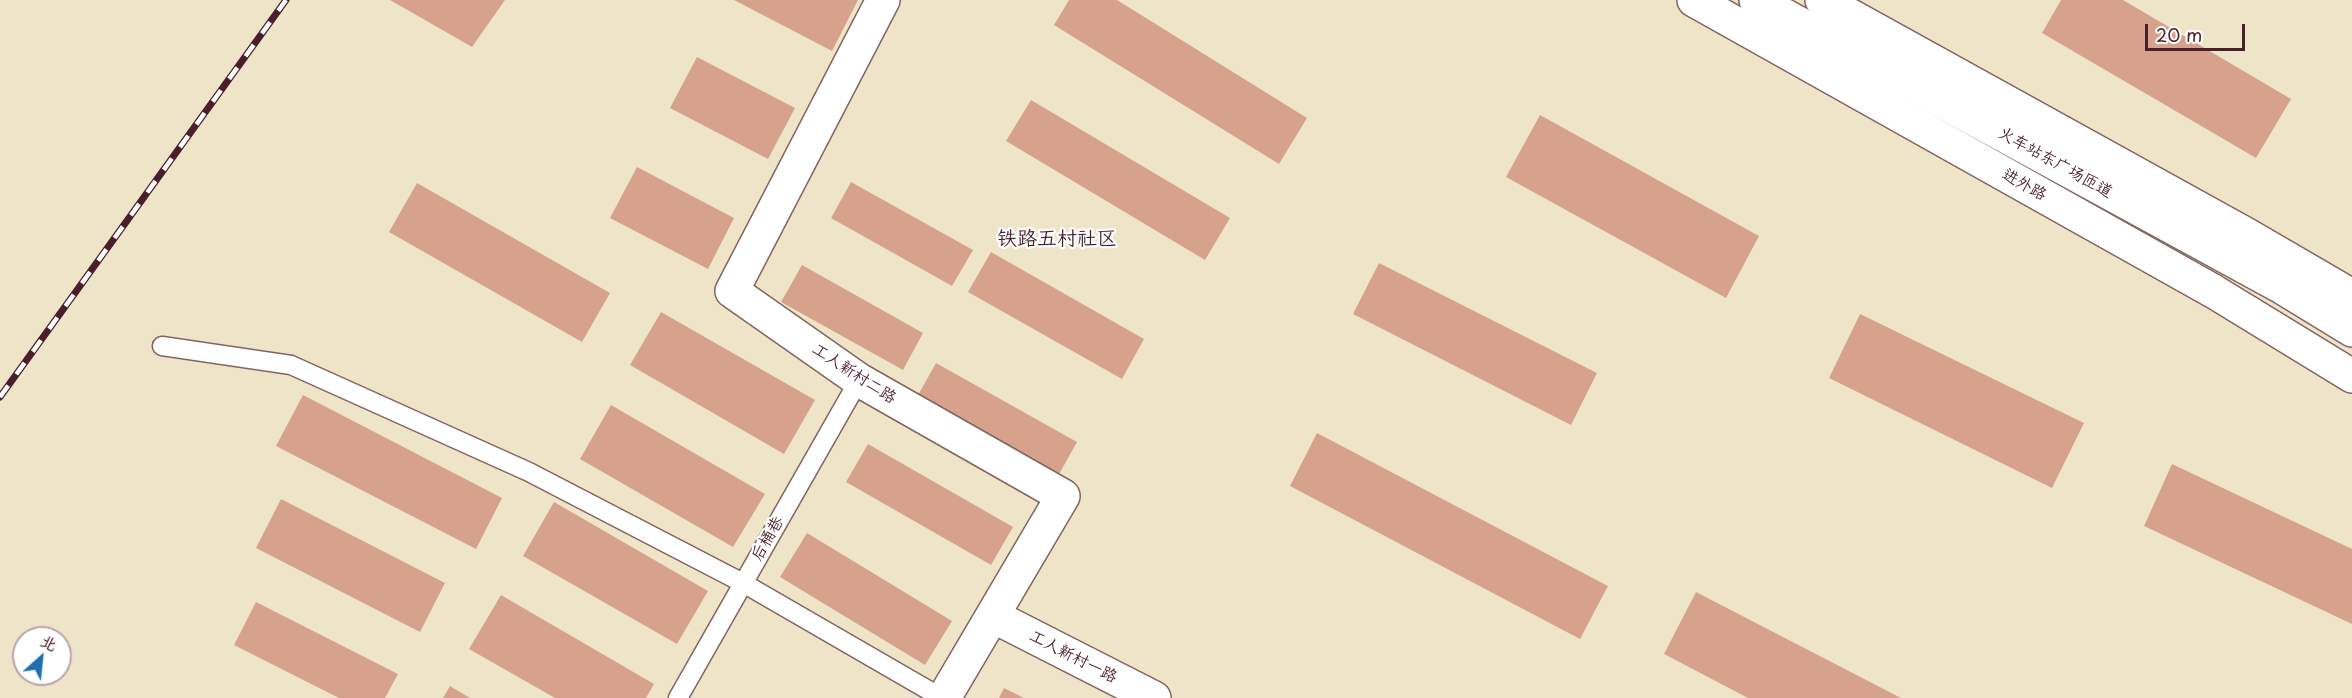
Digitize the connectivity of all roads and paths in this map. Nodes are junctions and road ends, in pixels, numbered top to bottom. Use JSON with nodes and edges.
{"nodes":[{"id":1,"x":884,"y":0,"type":"edge"},
{"id":2,"x":1694,"y":0,"type":"edge"},
{"id":3,"x":1756,"y":0,"type":"edge"},
{"id":4,"x":1822,"y":0,"type":"edge"},
{"id":5,"x":2352,"y":296,"type":"edge"},
{"id":6,"x":2352,"y":330,"type":"edge"},
{"id":7,"x":162,"y":346,"type":"dead end"},
{"id":8,"x":2352,"y":376,"type":"edge"},
{"id":9,"x":859,"y":380,"type":"junction"},
{"id":10,"x":743,"y":583,"type":"junction"},
{"id":11,"x":993,"y":616,"type":"junction"},
{"id":12,"x":678,"y":698,"type":"edge"},
{"id":13,"x":943,"y":698,"type":"edge"},
{"id":14,"x":1154,"y":698,"type":"edge"}],
"edges":[{"from":1,"to":9,"type":"main road","name":"工人新村二路"},
{"from":2,"to":8,"type":"main road","name":"进外路"},
{"from":3,"to":6,"type":"main road","name":"火车站东广场匝道"},
{"from":4,"to":5,"type":"main road"},
{"from":7,"to":10,"type":"lane"},
{"from":9,"to":10,"type":"lane","name":"后桶巷"},
{"from":9,"to":11,"type":"main road","name":"工人新村二路"},
{"from":10,"to":12,"type":"lane","name":"后桶巷"},
{"from":10,"to":13,"type":"lane"},
{"from":11,"to":13,"type":"main road","name":"工人新村二路"},
{"from":11,"to":14,"type":"main road","name":"工人新村一路"}]}
